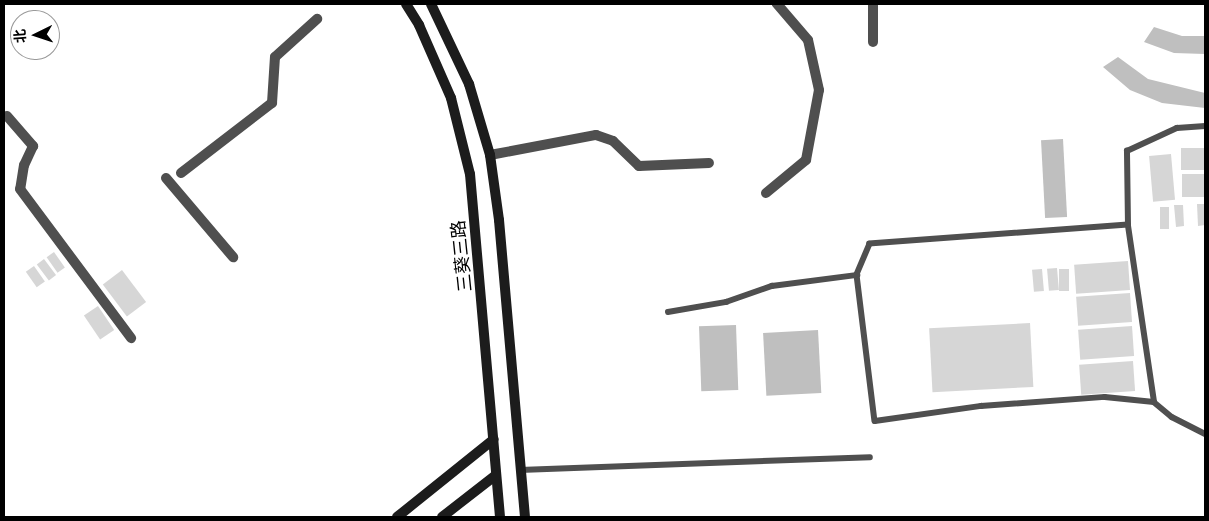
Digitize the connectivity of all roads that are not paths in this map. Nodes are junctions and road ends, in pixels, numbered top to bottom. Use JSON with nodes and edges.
{"nodes":[{"id":1,"x":406,"y":4,"type":"edge"},
{"id":2,"x":431,"y":4,"type":"edge"},
{"id":3,"x":777,"y":4,"type":"edge"},
{"id":4,"x":873,"y":4,"type":"edge"},
{"id":5,"x":317,"y":19,"type":"dead end"},
{"id":6,"x":873,"y":42,"type":"dead end"},
{"id":7,"x":7,"y":116,"type":"dead end"},
{"id":8,"x":1205,"y":126,"type":"edge"},
{"id":9,"x":490,"y":155,"type":"junction"},
{"id":10,"x":709,"y":163,"type":"dead end"},
{"id":11,"x":181,"y":172,"type":"dead end"},
{"id":12,"x":166,"y":178,"type":"dead end"},
{"id":13,"x":766,"y":192,"type":"dead end"},
{"id":14,"x":1128,"y":225,"type":"junction"},
{"id":15,"x":233,"y":257,"type":"dead end"},
{"id":16,"x":856,"y":275,"type":"junction"},
{"id":17,"x":668,"y":312,"type":"dead end"},
{"id":18,"x":132,"y":338,"type":"dead end"},
{"id":19,"x":1154,"y":402,"type":"junction"},
{"id":20,"x":1205,"y":434,"type":"edge"},
{"id":21,"x":494,"y":439,"type":"junction"},
{"id":22,"x":870,"y":457,"type":"dead end"},
{"id":23,"x":520,"y":470,"type":"junction"},
{"id":24,"x":496,"y":475,"type":"junction"},
{"id":25,"x":397,"y":517,"type":"edge"},
{"id":26,"x":442,"y":517,"type":"edge"},
{"id":27,"x":500,"y":517,"type":"edge"},
{"id":28,"x":524,"y":517,"type":"edge"}],
"edges":[{"from":1,"to":21,"type":"street","name":"三葵三路"},
{"from":2,"to":9,"type":"street"},
{"from":3,"to":13,"type":"street"},
{"from":4,"to":6,"type":"street"},
{"from":5,"to":11,"type":"street"},
{"from":7,"to":18,"type":"street"},
{"from":8,"to":14,"type":"lane"},
{"from":9,"to":10,"type":"street"},
{"from":9,"to":23,"type":"street"},
{"from":12,"to":15,"type":"street"},
{"from":14,"to":16,"type":"lane"},
{"from":14,"to":19,"type":"lane"},
{"from":16,"to":17,"type":"lane"},
{"from":16,"to":19,"type":"lane"},
{"from":19,"to":20,"type":"lane"},
{"from":21,"to":24,"type":"street","name":"三葵三路"},
{"from":21,"to":25,"type":"street"},
{"from":22,"to":23,"type":"lane"},
{"from":23,"to":28,"type":"street"},
{"from":24,"to":26,"type":"street"},
{"from":24,"to":27,"type":"street","name":"三葵三路"}]}
